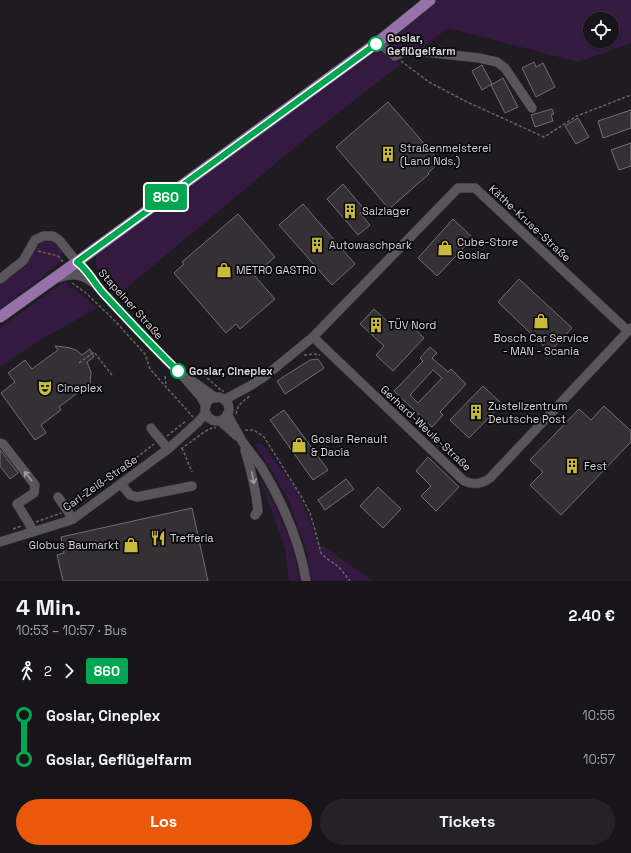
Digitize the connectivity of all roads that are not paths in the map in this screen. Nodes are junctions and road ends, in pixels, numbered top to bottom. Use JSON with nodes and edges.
{"nodes":[{"id":1,"x":430,"y":0,"type":"edge"},
{"id":2,"x":378,"y":42,"type":"junction"},
{"id":3,"x":532,"y":108,"type":"dead end"},
{"id":4,"x":72,"y":269,"type":"junction"},
{"id":5,"x":87,"y":278,"type":"junction"},
{"id":6,"x":0,"y":279,"type":"edge"},
{"id":7,"x":97,"y":286,"type":"junction"},
{"id":8,"x":0,"y":317,"type":"edge"},
{"id":9,"x":630,"y":330,"type":"edge"},
{"id":10,"x":313,"y":337,"type":"junction"},
{"id":11,"x":181,"y":374,"type":"junction"},
{"id":12,"x":224,"y":405,"type":"junction"},
{"id":13,"x":207,"y":413,"type":"junction"},
{"id":14,"x":220,"y":421,"type":"junction"},
{"id":15,"x":151,"y":428,"type":"dead end"},
{"id":16,"x":184,"y":436,"type":"junction"},
{"id":17,"x":240,"y":438,"type":"junction"},
{"id":18,"x":0,"y":443,"type":"edge"},
{"id":19,"x":168,"y":449,"type":"junction"},
{"id":20,"x":120,"y":484,"type":"junction"},
{"id":21,"x":192,"y":486,"type":"dead end"},
{"id":22,"x":58,"y":497,"type":"dead end"},
{"id":23,"x":255,"y":515,"type":"dead end"},
{"id":24,"x":73,"y":519,"type":"junction"},
{"id":25,"x":31,"y":528,"type":"junction"},
{"id":26,"x":0,"y":542,"type":"edge"},
{"id":27,"x":306,"y":581,"type":"edge"}],
"edges":[{"from":1,"to":2,"type":"main road"},
{"from":2,"to":3,"type":"street"},
{"from":2,"to":4,"type":"main road"},
{"from":4,"to":5,"type":"street"},
{"from":4,"to":5,"type":"street","name":"Stapelner Straße"},
{"from":4,"to":6,"type":"street"},
{"from":4,"to":7,"type":"street","name":"Stapelner Straße"},
{"from":4,"to":8,"type":"main road"},
{"from":5,"to":7,"type":"street"},
{"from":7,"to":11,"type":"street","name":"Stapelner Straße"},
{"from":9,"to":10,"type":"street","name":"Käthe-Kruse-Straße"},
{"from":9,"to":10,"type":"street","name":"Gerhard-Weule-Straße"},
{"from":10,"to":12,"type":"street"},
{"from":11,"to":12,"type":"street","name":"Stapelner Straße"},
{"from":11,"to":13,"type":"street","name":"Stapelner Straße"},
{"from":12,"to":13,"type":"street"},
{"from":12,"to":14,"type":"street"},
{"from":12,"to":17,"type":"street","name":"Stapelner Straße"},
{"from":13,"to":14,"type":"street"},
{"from":13,"to":16,"type":"street","name":"Carl-Zeiß-Straße"},
{"from":13,"to":16,"type":"street","name":"Carl-Zeiß-Straße"},
{"from":14,"to":17,"type":"street","name":"Stapelner Straße"},
{"from":15,"to":19,"type":"street"},
{"from":16,"to":19,"type":"street","name":"Carl-Zeiß-Straße"},
{"from":17,"to":23,"type":"street","one_way":true},
{"from":17,"to":27,"type":"street","name":"Stapelner Straße"},
{"from":25,"to":18,"type":"street","one_way":true},
{"from":19,"to":20,"type":"street","name":"Carl-Zeiß-Straße"},
{"from":20,"to":21,"type":"street"},
{"from":20,"to":24,"type":"street","name":"Carl-Zeiß-Straße"},
{"from":22,"to":24,"type":"street"},
{"from":24,"to":25,"type":"street","name":"Carl-Zeiß-Straße"},
{"from":25,"to":26,"type":"street","name":"Carl-Zeiß-Straße"}]}
